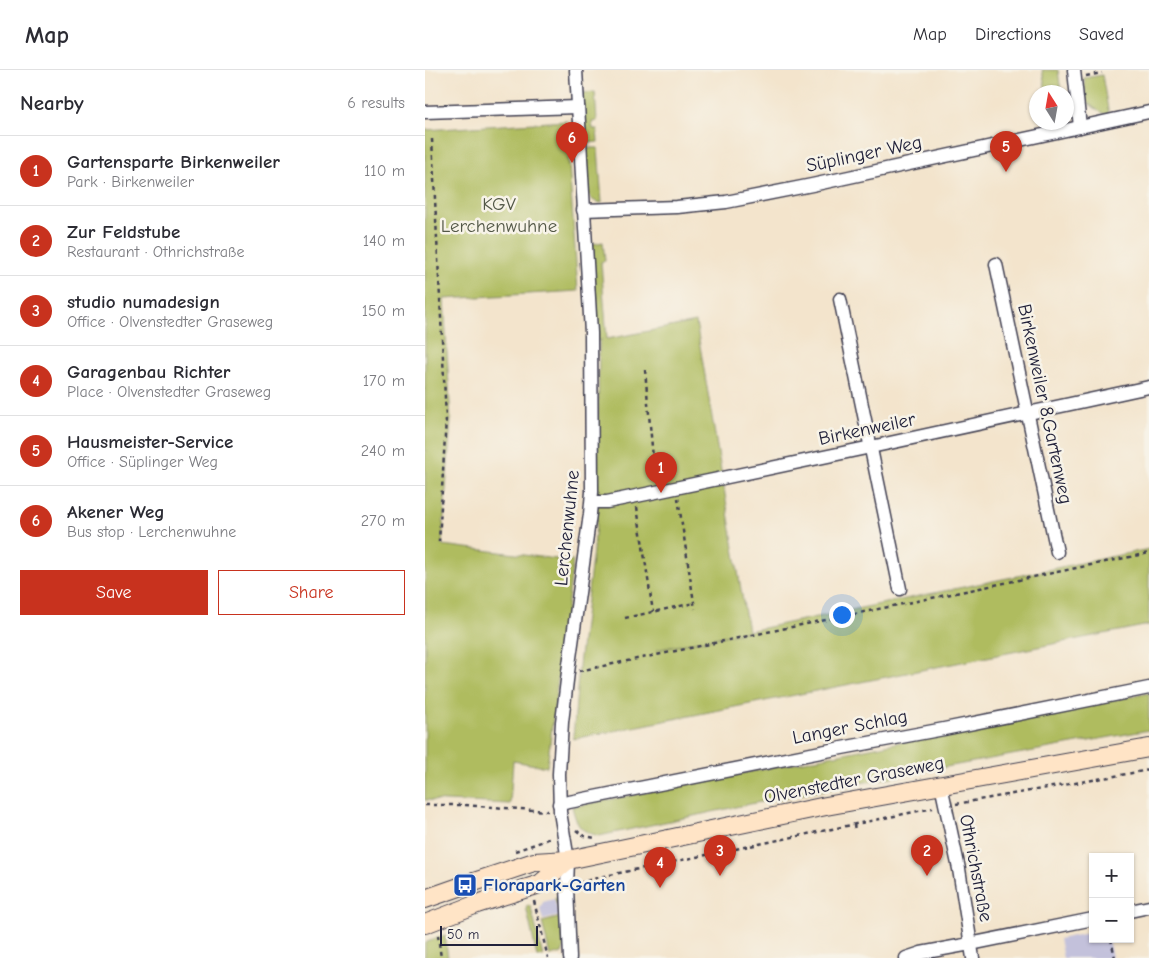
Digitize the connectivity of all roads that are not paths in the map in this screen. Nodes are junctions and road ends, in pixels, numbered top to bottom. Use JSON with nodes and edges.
{"nodes":[{"id":1,"x":576,"y":70,"type":"edge"},
{"id":2,"x":1078,"y":73,"type":"edge"},
{"id":3,"x":578,"y":107,"type":"junction"},
{"id":4,"x":425,"y":108,"type":"edge"},
{"id":5,"x":1149,"y":112,"type":"edge"},
{"id":6,"x":1080,"y":127,"type":"junction"},
{"id":7,"x":583,"y":210,"type":"junction"},
{"id":8,"x":996,"y":264,"type":"dead end"},
{"id":9,"x":840,"y":299,"type":"dead end"},
{"id":10,"x":1149,"y":388,"type":"edge"},
{"id":11,"x":1028,"y":413,"type":"junction"},
{"id":12,"x":871,"y":447,"type":"junction"},
{"id":13,"x":592,"y":502,"type":"junction"},
{"id":14,"x":1057,"y":552,"type":"dead end"},
{"id":15,"x":900,"y":589,"type":"dead end"},
{"id":16,"x":1149,"y":688,"type":"edge"},
{"id":17,"x":1149,"y":748,"type":"edge"},
{"id":18,"x":941,"y":785,"type":"junction"},
{"id":19,"x":559,"y":808,"type":"junction"},
{"id":20,"x":568,"y":860,"type":"junction"},
{"id":21,"x":425,"y":900,"type":"edge"},
{"id":22,"x":1149,"y":907,"type":"edge"},
{"id":23,"x":1134,"y":910,"type":"edge"},
{"id":24,"x":1089,"y":920,"type":"edge"},
{"id":25,"x":431,"y":929,"type":"edge"},
{"id":26,"x":970,"y":944,"type":"junction"},
{"id":27,"x":570,"y":958,"type":"edge"},
{"id":28,"x":906,"y":958,"type":"edge"},
{"id":29,"x":973,"y":958,"type":"edge"}],
"edges":[{"from":1,"to":3,"type":"street","name":"Lerchenwuhne"},
{"from":2,"to":6,"type":"street"},
{"from":3,"to":4,"type":"street"},
{"from":3,"to":7,"type":"street","name":"Lerchenwuhne"},
{"from":5,"to":6,"type":"street","name":"Süplinger Weg"},
{"from":6,"to":7,"type":"street","name":"Süplinger Weg"},
{"from":7,"to":13,"type":"street","name":"Lerchenwuhne"},
{"from":8,"to":11,"type":"street","name":"Birkenweiler 8.Gartenweg"},
{"from":9,"to":12,"type":"street"},
{"from":10,"to":11,"type":"street","name":"Birkenweiler"},
{"from":11,"to":12,"type":"street","name":"Birkenweiler"},
{"from":11,"to":14,"type":"street","name":"Birkenweiler 8.Gartenweg"},
{"from":12,"to":13,"type":"street","name":"Birkenweiler"},
{"from":12,"to":15,"type":"street"},
{"from":13,"to":19,"type":"street","name":"Lerchenwuhne"},
{"from":16,"to":19,"type":"street","name":"Langer Schlag"},
{"from":17,"to":18,"type":"main road","name":"Olvenstedter Graseweg"},
{"from":18,"to":20,"type":"main road","name":"Olvenstedter Graseweg"},
{"from":18,"to":26,"type":"street","name":"Othrichstraße"},
{"from":19,"to":20,"type":"street","name":"Lerchenwuhne"},
{"from":20,"to":21,"type":"main road","name":"Olvenstedter Graseweg"},
{"from":20,"to":25,"type":"main road","name":"Olvenstedter Graseweg"},
{"from":20,"to":27,"type":"street","name":"Lerchenwuhne"},
{"from":22,"to":23,"type":"street"},
{"from":24,"to":26,"type":"street"},
{"from":26,"to":28,"type":"street"},
{"from":26,"to":29,"type":"street","name":"Othrichstraße"}]}
